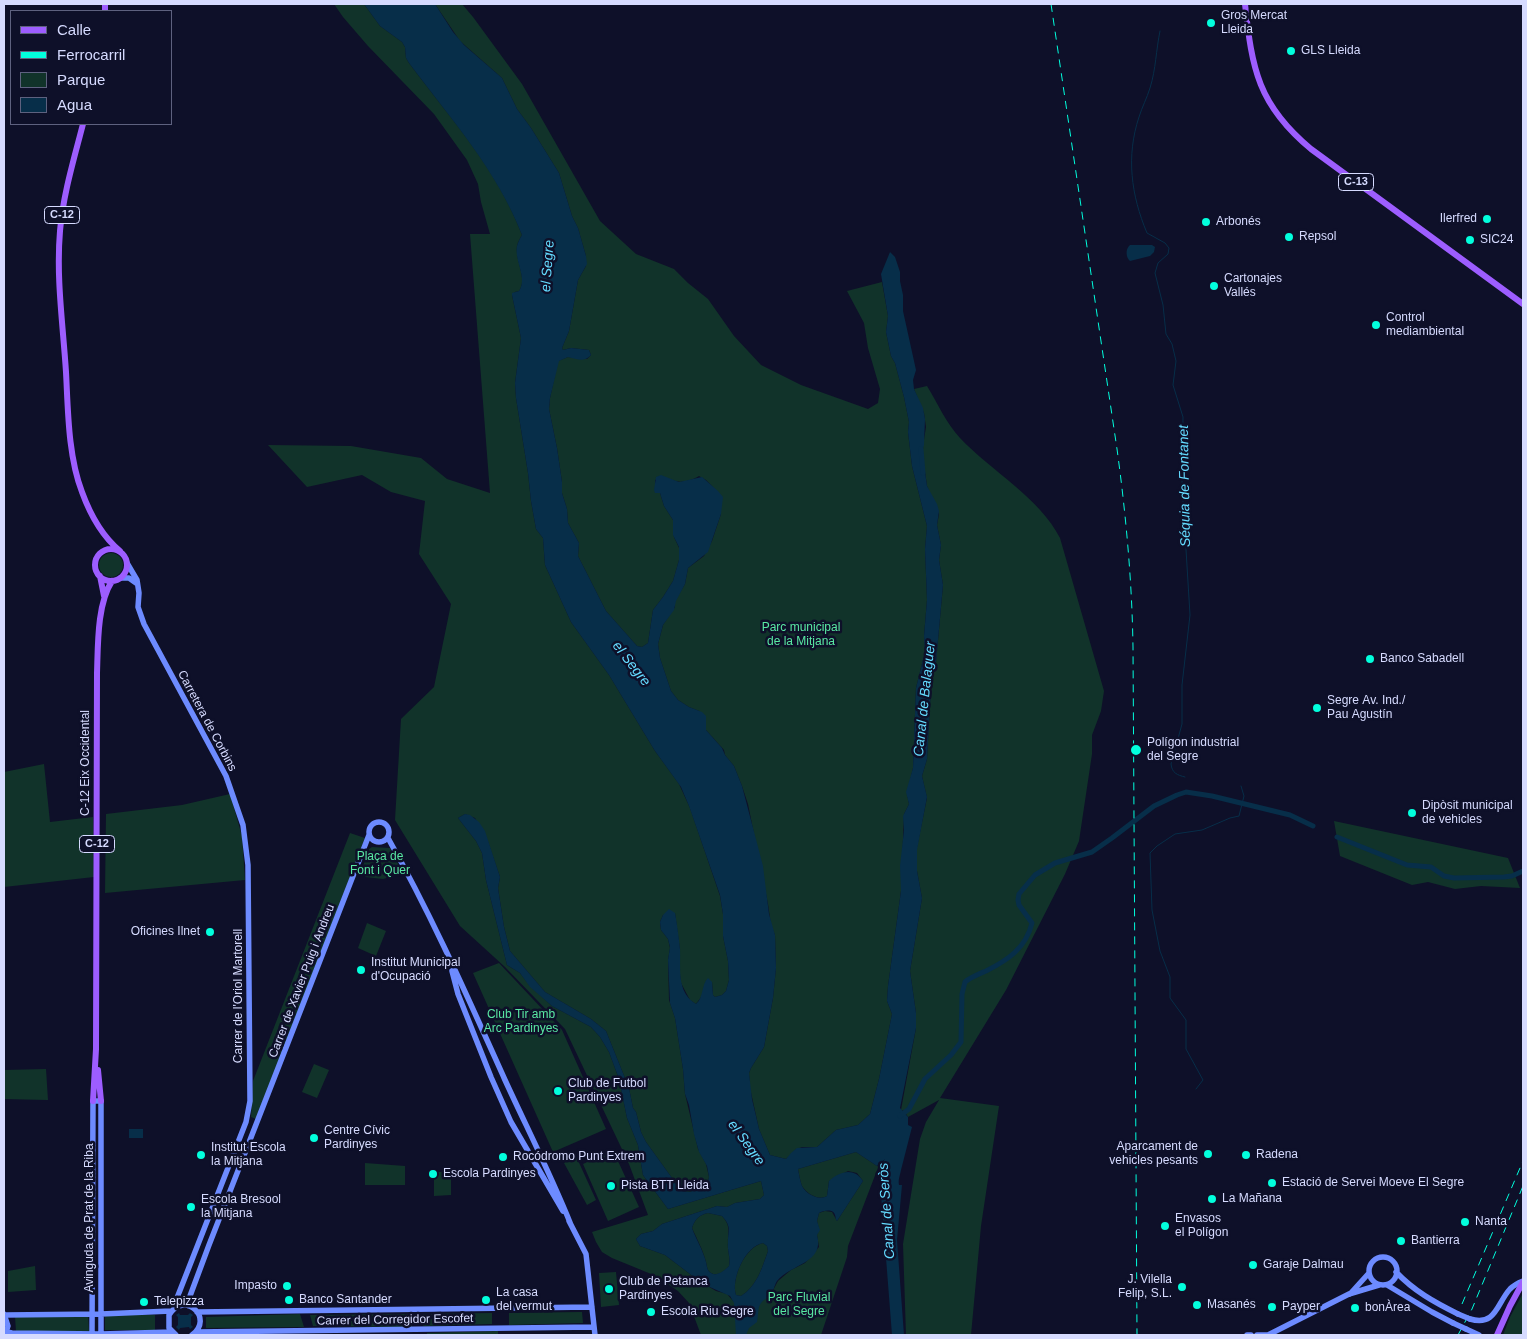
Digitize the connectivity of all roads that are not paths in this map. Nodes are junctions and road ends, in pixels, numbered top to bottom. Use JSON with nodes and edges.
{"nodes":[{"id":1,"x":1245,"y":4,"type":"edge"},
{"id":2,"x":83,"y":125,"type":"edge"},
{"id":3,"x":1523,"y":304,"type":"edge"},
{"id":4,"x":102,"y":532,"type":"junction"},
{"id":5,"x":101,"y":552,"type":"junction"},
{"id":6,"x":120,"y":552,"type":"junction"},
{"id":7,"x":127,"y":563,"type":"junction"},
{"id":8,"x":100,"y":576,"type":"junction"},
{"id":9,"x":120,"y":578,"type":"junction"},
{"id":10,"x":112,"y":581,"type":"junction"},
{"id":11,"x":138,"y":586,"type":"junction"},
{"id":12,"x":104,"y":597,"type":"junction"},
{"id":13,"x":388,"y":838,"type":"junction"},
{"id":14,"x":370,"y":839,"type":"junction"},
{"id":15,"x":248,"y":869,"type":"joint"},
{"id":16,"x":450,"y":962,"type":"junction"},
{"id":17,"x":96,"y":1049,"type":"junction"},
{"id":18,"x":93,"y":1101,"type":"junction"},
{"id":19,"x":101,"y":1101,"type":"junction"},
{"id":20,"x":246,"y":1122,"type":"junction"},
{"id":21,"x":256,"y":1126,"type":"junction"},
{"id":22,"x":540,"y":1156,"type":"junction"},
{"id":23,"x":533,"y":1162,"type":"junction"},
{"id":24,"x":546,"y":1167,"type":"junction"},
{"id":25,"x":559,"y":1200,"type":"junction"},
{"id":26,"x":1396,"y":1272,"type":"junction"},
{"id":27,"x":1369,"y":1273,"type":"junction"},
{"id":28,"x":1523,"y":1281,"type":"edge"},
{"id":29,"x":1379,"y":1285,"type":"junction"},
{"id":30,"x":1387,"y":1285,"type":"junction"},
{"id":31,"x":1350,"y":1294,"type":"junction"},
{"id":32,"x":190,"y":1306,"type":"junction"},
{"id":33,"x":592,"y":1307,"type":"junction"},
{"id":34,"x":173,"y":1309,"type":"junction"},
{"id":35,"x":197,"y":1312,"type":"junction"},
{"id":36,"x":4,"y":1314,"type":"edge"},
{"id":37,"x":92,"y":1314,"type":"junction"},
{"id":38,"x":101,"y":1314,"type":"junction"},
{"id":39,"x":594,"y":1327,"type":"junction"},
{"id":40,"x":6,"y":1333,"type":"edge"},
{"id":41,"x":194,"y":1333,"type":"edge"},
{"id":42,"x":174,"y":1334,"type":"edge"},
{"id":43,"x":92,"y":1335,"type":"edge"},
{"id":44,"x":101,"y":1335,"type":"edge"},
{"id":45,"x":595,"y":1335,"type":"edge"},
{"id":46,"x":1257,"y":1335,"type":"edge"},
{"id":47,"x":1268,"y":1335,"type":"edge"},
{"id":48,"x":1479,"y":1335,"type":"edge"},
{"id":49,"x":1497,"y":1335,"type":"edge"}],
"edges":[{"from":1,"to":3,"type":"main road","number":"C-13"},
{"from":2,"to":4,"type":"main road","number":"C-12"},
{"from":4,"to":5,"type":"main road"},
{"from":4,"to":6,"type":"main road"},
{"from":5,"to":6,"type":"main road"},
{"from":5,"to":8,"type":"main road"},
{"from":6,"to":7,"type":"main road"},
{"from":7,"to":9,"type":"main road"},
{"from":7,"to":11,"type":"street"},
{"from":8,"to":10,"type":"main road"},
{"from":8,"to":12,"type":"main road"},
{"from":9,"to":10,"type":"main road"},
{"from":9,"to":11,"type":"street"},
{"from":10,"to":12,"type":"main road"},
{"from":11,"to":15,"type":"street","name":"Carretera de Corbins"},
{"from":12,"to":17,"type":"main road","name":"C-12 Eix Occidental","number":"C-12"},
{"from":13,"to":14,"type":"street"},
{"from":13,"to":14,"type":"street"},
{"from":13,"to":16,"type":"street"},
{"from":14,"to":21,"type":"street","name":"Carrer de Xavier Puig i Andreu"},
{"from":15,"to":20,"type":"street","name":"Carrer de l'Oriol Martorell"},
{"from":16,"to":22,"type":"street"},
{"from":16,"to":23,"type":"street"},
{"from":17,"to":18,"type":"main road","name":"Avinguda de Prat de la Riba"},
{"from":17,"to":19,"type":"main road","name":"Avinguda de Prat de la Riba"},
{"from":18,"to":19,"type":"street"},
{"from":18,"to":37,"type":"street","name":"Avinguda de Prat de la Riba"},
{"from":19,"to":38,"type":"street","name":"Avinguda de Prat de la Riba"},
{"from":20,"to":21,"type":"street"},
{"from":20,"to":34,"type":"street","name":"Carrer de l'Oriol Martorell"},
{"from":21,"to":32,"type":"street","name":"Carrer de Xavier Puig i Andreu"},
{"from":22,"to":23,"type":"street"},
{"from":22,"to":24,"type":"street"},
{"from":23,"to":24,"type":"street"},
{"from":23,"to":25,"type":"street"},
{"from":24,"to":25,"type":"street"},
{"from":25,"to":33,"type":"street"},
{"from":26,"to":27,"type":"street"},
{"from":26,"to":28,"type":"street","bridge":true},
{"from":26,"to":30,"type":"street"},
{"from":27,"to":29,"type":"street"},
{"from":27,"to":31,"type":"street"},
{"from":28,"to":49,"type":"main road"},
{"from":29,"to":30,"type":"street"},
{"from":29,"to":31,"type":"street"},
{"from":30,"to":48,"type":"street","bridge":true},
{"from":31,"to":47,"type":"street"},
{"from":32,"to":34,"type":"street"},
{"from":32,"to":35,"type":"street"},
{"from":33,"to":35,"type":"street","name":"Carrer del Corregidor Escofet"},
{"from":33,"to":39,"type":"street"},
{"from":34,"to":38,"type":"street"},
{"from":34,"to":42,"type":"street"},
{"from":35,"to":41,"type":"street"},
{"from":36,"to":37,"type":"street"},
{"from":36,"to":40,"type":"street"},
{"from":37,"to":38,"type":"street"},
{"from":37,"to":43,"type":"street","name":"Avinguda de Prat de la Riba"},
{"from":38,"to":44,"type":"street","name":"Avinguda de Prat de la Riba"},
{"from":39,"to":41,"type":"street","name":"Carrer del Corregidor Escofet"},
{"from":39,"to":45,"type":"street"},
{"from":40,"to":43,"type":"street"},
{"from":42,"to":44,"type":"street"},
{"from":43,"to":44,"type":"street"},
{"from":46,"to":47,"type":"street"}]}
